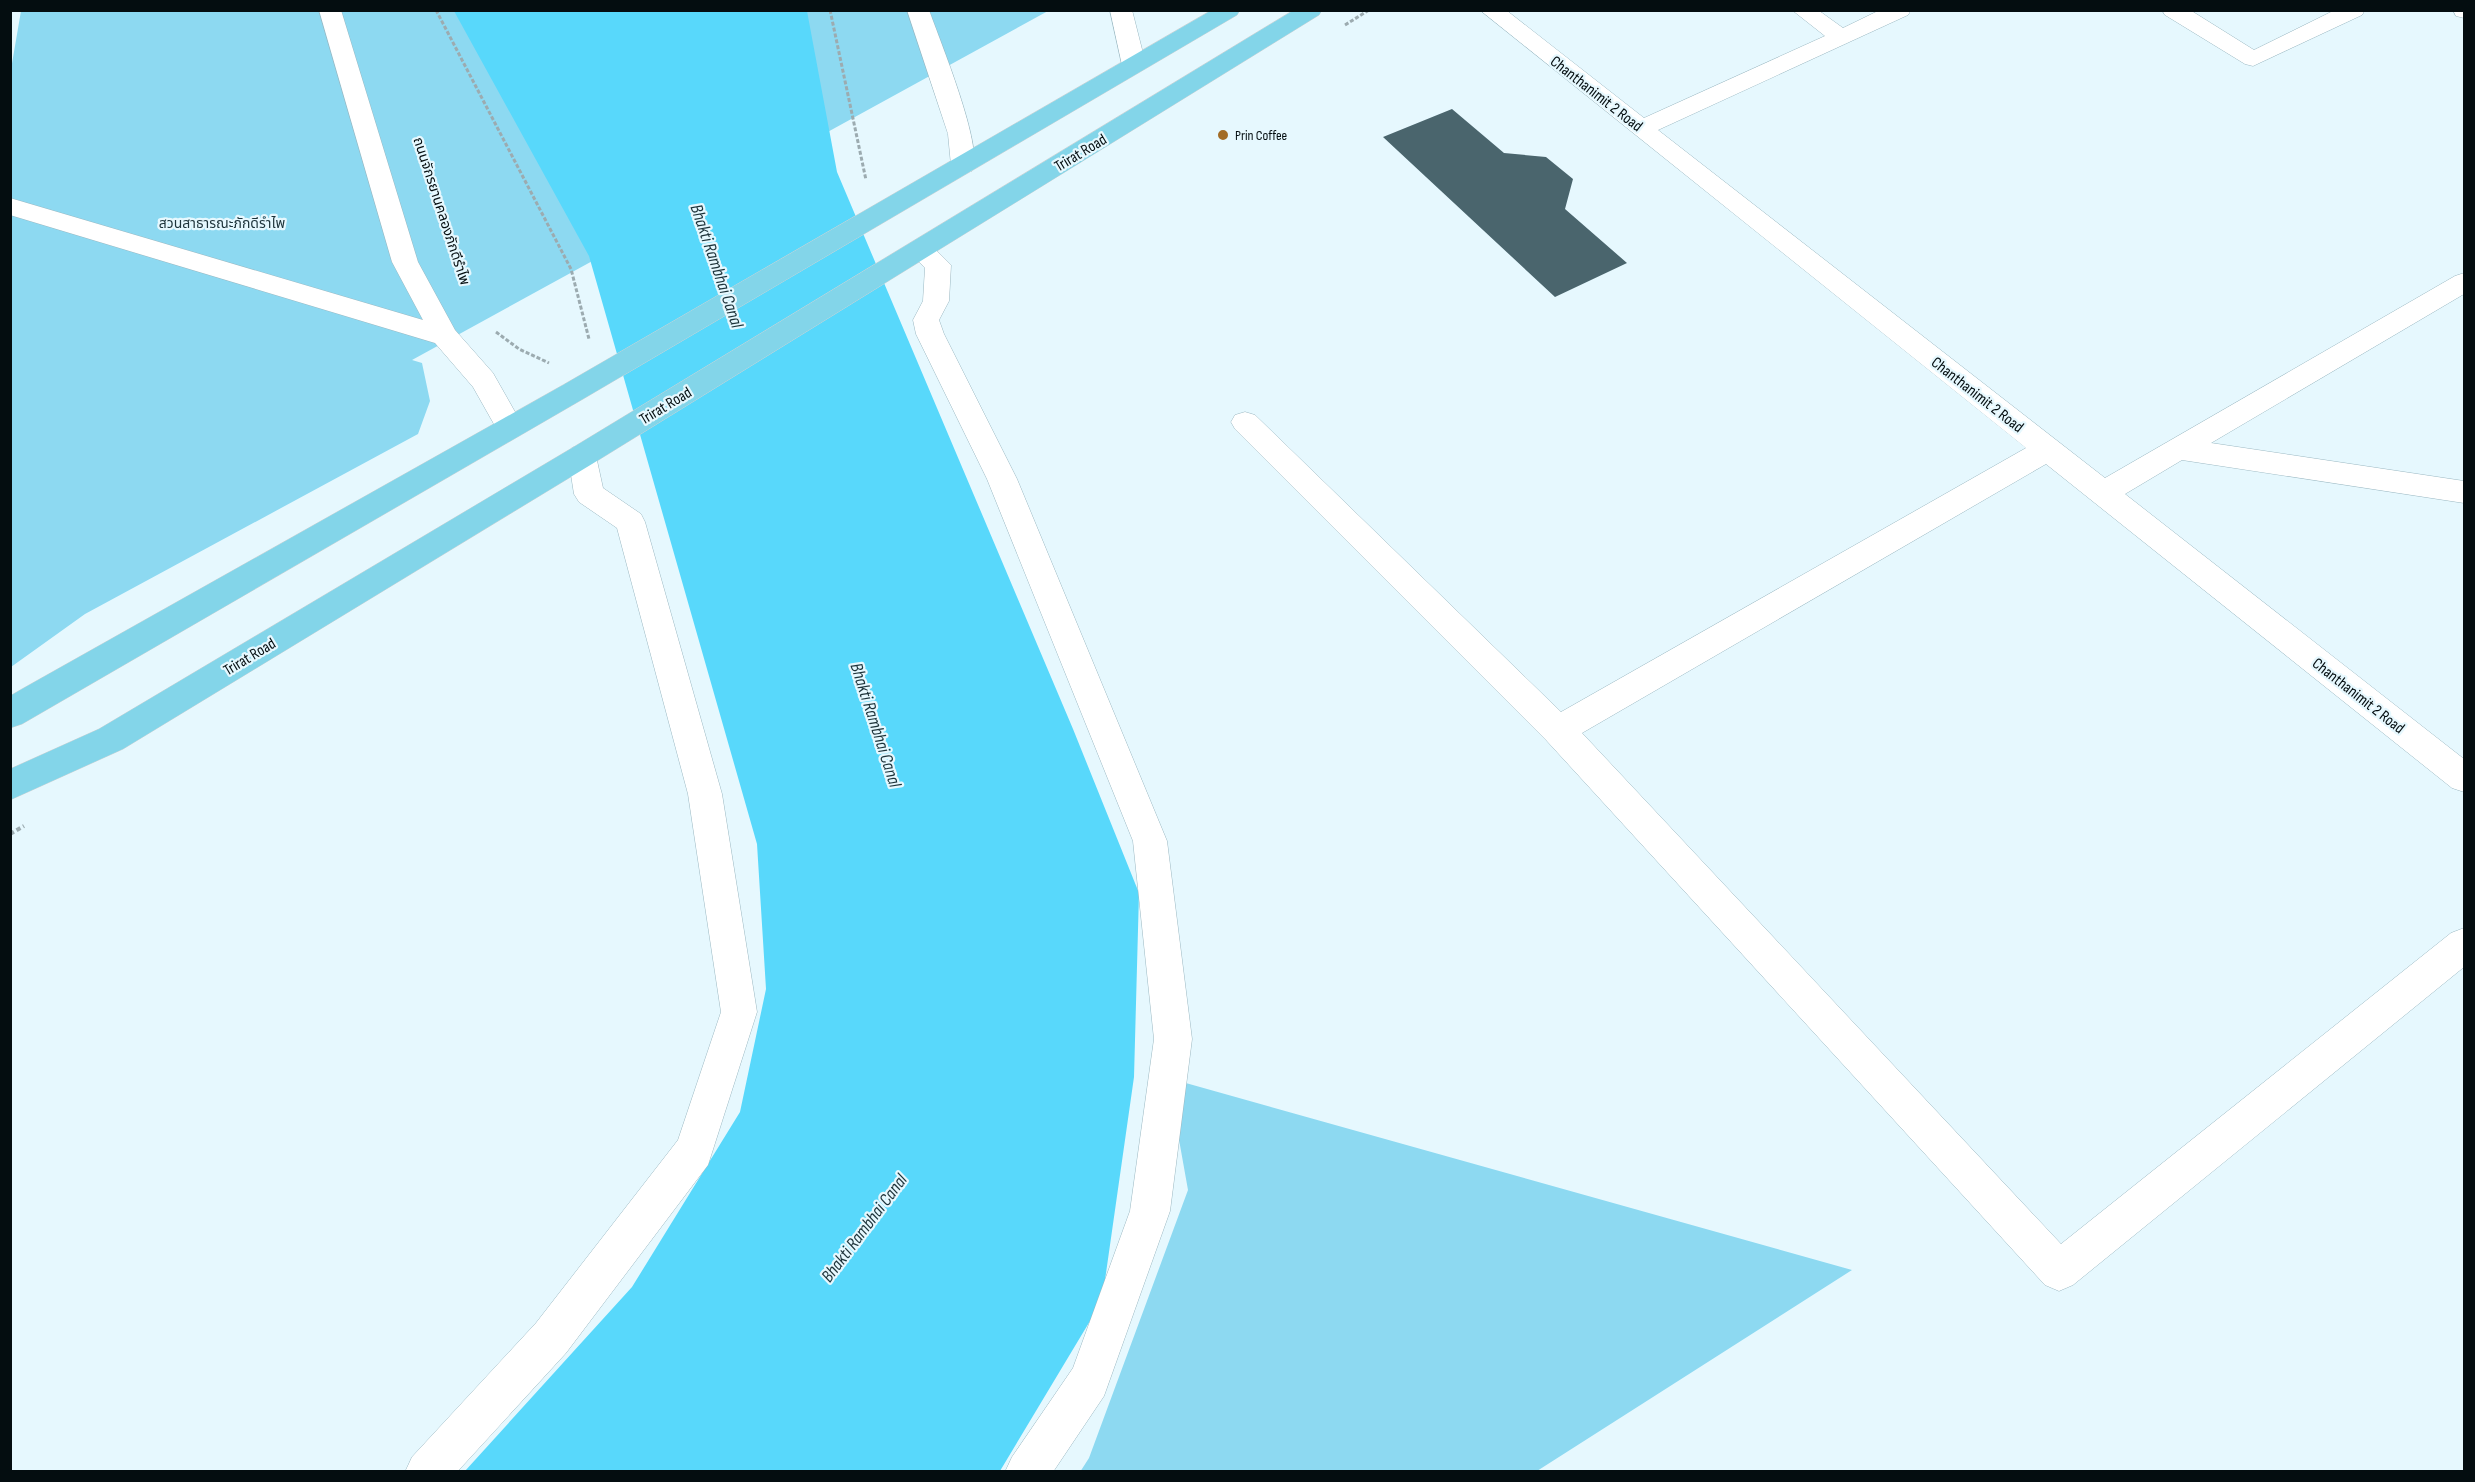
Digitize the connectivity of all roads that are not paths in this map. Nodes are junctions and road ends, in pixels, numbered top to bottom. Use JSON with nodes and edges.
{"nodes":[{"id":1,"x":330,"y":10,"type":"edge"},
{"id":2,"x":918,"y":10,"type":"edge"},
{"id":3,"x":1120,"y":10,"type":"edge"},
{"id":4,"x":1229,"y":10,"type":"edge"},
{"id":5,"x":1311,"y":10,"type":"edge"},
{"id":6,"x":1491,"y":10,"type":"edge"},
{"id":7,"x":1803,"y":10,"type":"edge"},
{"id":8,"x":1900,"y":10,"type":"edge"},
{"id":9,"x":2173,"y":10,"type":"edge"},
{"id":10,"x":2354,"y":10,"type":"edge"},
{"id":11,"x":1841,"y":37,"type":"junction"},
{"id":12,"x":1134,"y":65,"type":"junction"},
{"id":13,"x":1642,"y":128,"type":"junction"},
{"id":14,"x":963,"y":165,"type":"junction"},
{"id":15,"x":10,"y":206,"type":"edge"},
{"id":16,"x":921,"y":250,"type":"junction"},
{"id":17,"x":2464,"y":282,"type":"edge"},
{"id":18,"x":445,"y":336,"type":"junction"},
{"id":19,"x":1245,"y":422,"type":"dead end"},
{"id":20,"x":509,"y":426,"type":"junction"},
{"id":21,"x":2178,"y":448,"type":"junction"},
{"id":22,"x":2049,"y":449,"type":"junction"},
{"id":23,"x":582,"y":456,"type":"junction"},
{"id":24,"x":2464,"y":492,"type":"edge"},
{"id":25,"x":2103,"y":493,"type":"junction"},
{"id":26,"x":10,"y":714,"type":"edge"},
{"id":27,"x":1558,"y":730,"type":"junction"},
{"id":28,"x":2464,"y":778,"type":"edge"},
{"id":29,"x":10,"y":785,"type":"edge"},
{"id":30,"x":2464,"y":945,"type":"edge"},
{"id":31,"x":427,"y":1472,"type":"edge"},
{"id":32,"x":1027,"y":1472,"type":"edge"}],
"edges":[{"from":1,"to":18,"type":"street"},
{"from":2,"to":14,"type":"street"},
{"from":3,"to":12,"type":"street"},
{"from":4,"to":12,"type":"main road"},
{"from":5,"to":16,"type":"main road","name":"Trirat Road"},
{"from":6,"to":13,"type":"street","name":"Chanthanimit 2 Road"},
{"from":7,"to":11,"type":"street"},
{"from":8,"to":11,"type":"street"},
{"from":9,"to":10,"type":"street"},
{"from":11,"to":13,"type":"street"},
{"from":12,"to":14,"type":"main road"},
{"from":13,"to":22,"type":"street","name":"Chanthanimit 2 Road"},
{"from":14,"to":20,"type":"main road"},
{"from":15,"to":18,"type":"street"},
{"from":16,"to":23,"type":"main road","name":"Trirat Road"},
{"from":16,"to":32,"type":"street"},
{"from":17,"to":21,"type":"street"},
{"from":18,"to":20,"type":"street"},
{"from":19,"to":27,"type":"street"},
{"from":20,"to":26,"type":"main road"},
{"from":21,"to":24,"type":"street"},
{"from":21,"to":25,"type":"street"},
{"from":22,"to":25,"type":"street","name":"Chanthanimit 2 Road"},
{"from":22,"to":27,"type":"street"},
{"from":23,"to":29,"type":"main road","name":"Trirat Road"},
{"from":23,"to":31,"type":"street"},
{"from":25,"to":28,"type":"street","name":"Chanthanimit 2 Road"},
{"from":27,"to":30,"type":"street"}]}
